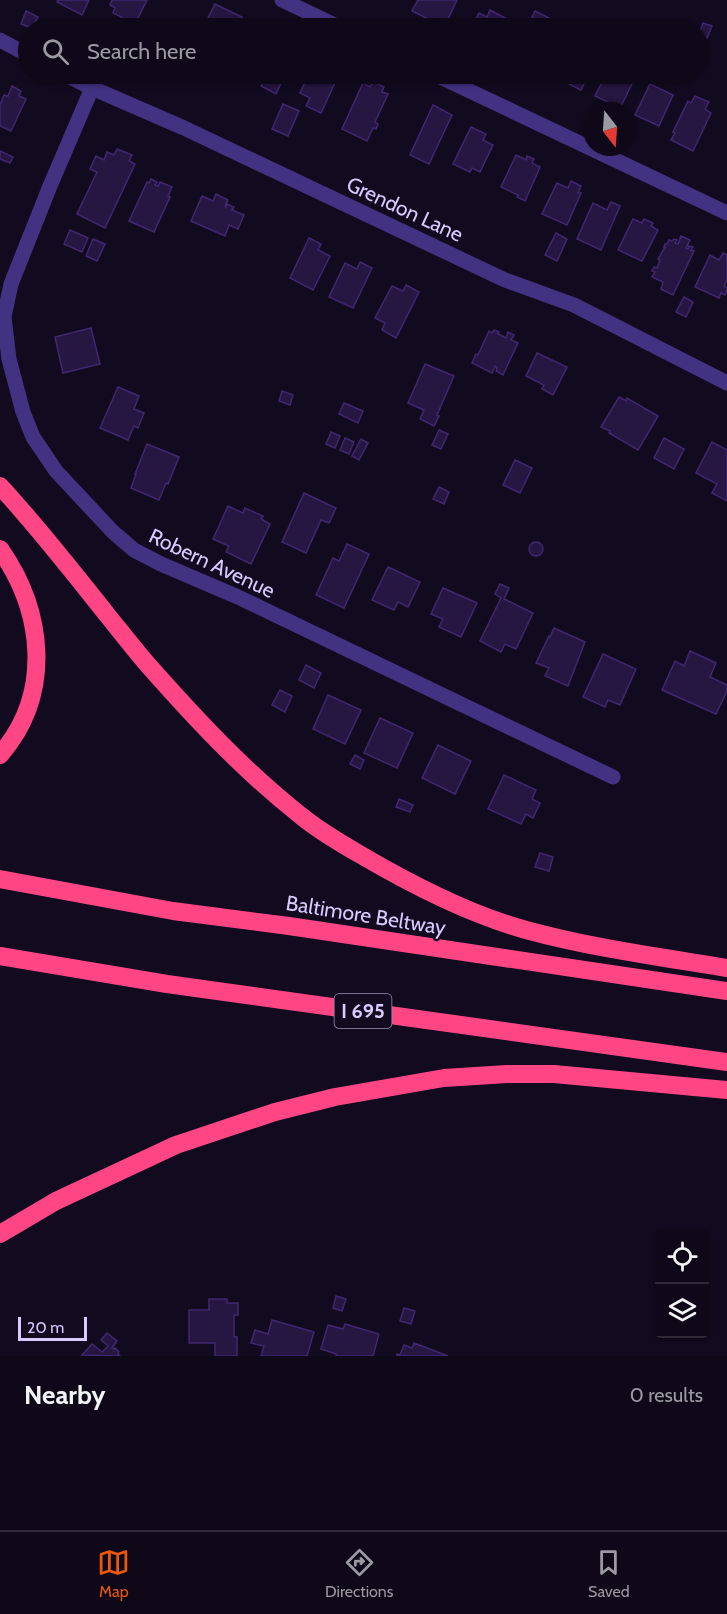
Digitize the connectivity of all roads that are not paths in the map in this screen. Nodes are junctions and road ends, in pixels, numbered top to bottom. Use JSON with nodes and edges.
{"nodes":[{"id":1,"x":282,"y":0,"type":"edge"},
{"id":2,"x":320,"y":18,"type":"edge"},
{"id":3,"x":0,"y":40,"type":"edge"},
{"id":4,"x":18,"y":50,"type":"edge"},
{"id":5,"x":84,"y":84,"type":"edge"},
{"id":6,"x":455,"y":84,"type":"edge"},
{"id":7,"x":92,"y":88,"type":"junction"},
{"id":8,"x":727,"y":213,"type":"edge"},
{"id":9,"x":727,"y":383,"type":"edge"},
{"id":10,"x":0,"y":486,"type":"edge"},
{"id":11,"x":0,"y":549,"type":"edge"},
{"id":12,"x":0,"y":755,"type":"edge"},
{"id":13,"x":613,"y":777,"type":"dead end"},
{"id":14,"x":0,"y":879,"type":"edge"},
{"id":15,"x":0,"y":956,"type":"edge"},
{"id":16,"x":727,"y":968,"type":"edge"},
{"id":17,"x":727,"y":991,"type":"edge"},
{"id":18,"x":727,"y":1062,"type":"edge"},
{"id":19,"x":727,"y":1090,"type":"edge"},
{"id":20,"x":0,"y":1233,"type":"edge"}],
"edges":[{"from":1,"to":2,"type":"street"},
{"from":3,"to":4,"type":"street"},
{"from":5,"to":7,"type":"street","name":"Grendon Lane"},
{"from":6,"to":8,"type":"street"},
{"from":7,"to":9,"type":"street","name":"Grendon Lane"},
{"from":7,"to":13,"type":"street","name":"Robern Avenue"},
{"from":10,"to":16,"type":"highway"},
{"from":11,"to":12,"type":"highway"},
{"from":14,"to":17,"type":"highway","name":"Baltimore Beltway"},
{"from":15,"to":18,"type":"highway","number":"I 695"},
{"from":19,"to":20,"type":"highway"}]}
